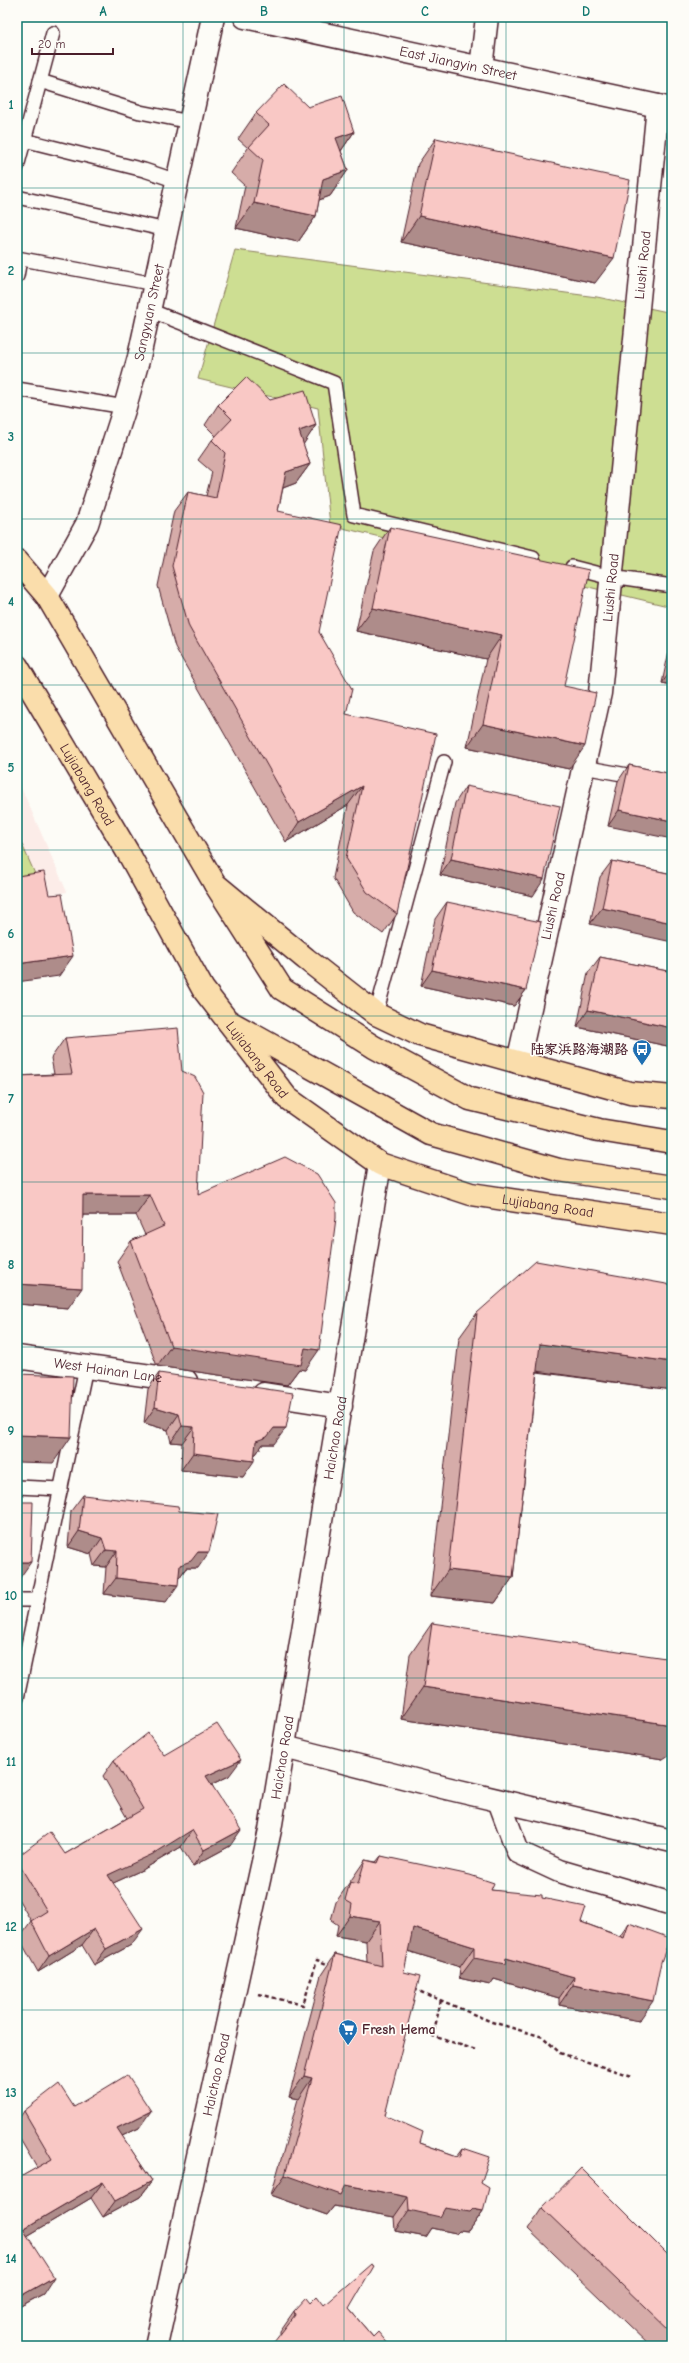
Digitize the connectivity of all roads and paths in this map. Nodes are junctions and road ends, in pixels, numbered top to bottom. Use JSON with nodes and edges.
{"nodes":[{"id":1,"x":213,"y":17,"type":"edge"},
{"id":2,"x":245,"y":17,"type":"edge"},
{"id":3,"x":487,"y":17,"type":"edge"},
{"id":4,"x":52,"y":33,"type":"dead end"},
{"id":5,"x":481,"y":68,"type":"junction"},
{"id":6,"x":40,"y":81,"type":"junction"},
{"id":7,"x":665,"y":107,"type":"edge"},
{"id":8,"x":190,"y":122,"type":"junction"},
{"id":9,"x":24,"y":140,"type":"junction"},
{"id":10,"x":17,"y":167,"type":"edge"},
{"id":11,"x":177,"y":180,"type":"junction"},
{"id":12,"x":17,"y":197,"type":"edge"},
{"id":13,"x":166,"y":230,"type":"junction"},
{"id":14,"x":18,"y":258,"type":"edge"},
{"id":15,"x":17,"y":276,"type":"edge"},
{"id":16,"x":155,"y":284,"type":"junction"},
{"id":17,"x":150,"y":310,"type":"junction"},
{"id":18,"x":17,"y":389,"type":"edge"},
{"id":19,"x":125,"y":407,"type":"junction"},
{"id":20,"x":543,"y":560,"type":"edge"},
{"id":21,"x":17,"y":561,"type":"edge"},
{"id":22,"x":558,"y":564,"type":"edge"},
{"id":23,"x":611,"y":577,"type":"junction"},
{"id":24,"x":672,"y":586,"type":"edge"},
{"id":25,"x":47,"y":596,"type":"junction"},
{"id":26,"x":17,"y":666,"type":"edge"},
{"id":27,"x":444,"y":762,"type":"dead end"},
{"id":28,"x":583,"y":767,"type":"junction"},
{"id":29,"x":672,"y":783,"type":"edge"},
{"id":30,"x":215,"y":884,"type":"junction"},
{"id":31,"x":376,"y":1014,"type":"junction"},
{"id":32,"x":228,"y":1021,"type":"junction"},
{"id":33,"x":518,"y":1062,"type":"junction"},
{"id":34,"x":672,"y":1096,"type":"edge"},
{"id":35,"x":672,"y":1142,"type":"edge"},
{"id":36,"x":380,"y":1164,"type":"junction"},
{"id":37,"x":672,"y":1187,"type":"edge"},
{"id":38,"x":672,"y":1224,"type":"edge"},
{"id":39,"x":17,"y":1357,"type":"edge"},
{"id":40,"x":86,"y":1367,"type":"junction"},
{"id":41,"x":208,"y":1385,"type":"edge"},
{"id":42,"x":247,"y":1391,"type":"edge"},
{"id":43,"x":341,"y":1406,"type":"junction"},
{"id":44,"x":17,"y":1487,"type":"edge"},
{"id":45,"x":61,"y":1489,"type":"junction"},
{"id":46,"x":17,"y":1600,"type":"edge"},
{"id":47,"x":37,"y":1600,"type":"junction"},
{"id":48,"x":17,"y":1698,"type":"edge"},
{"id":49,"x":284,"y":1747,"type":"junction"},
{"id":50,"x":499,"y":1800,"type":"junction"},
{"id":51,"x":672,"y":1841,"type":"edge"},
{"id":52,"x":672,"y":1904,"type":"edge"},
{"id":53,"x":331,"y":1966,"type":"edge"},
{"id":54,"x":413,"y":1988,"type":"edge"},
{"id":55,"x":235,"y":1989,"type":"junction"},
{"id":56,"x":441,"y":2000,"type":"junction"},
{"id":57,"x":476,"y":2050,"type":"dead end"},
{"id":58,"x":631,"y":2076,"type":"dead end"},
{"id":59,"x":156,"y":2346,"type":"edge"}],
"edges":[{"from":1,"to":8,"type":"street","name":"Sangyuan Street"},
{"from":2,"to":5,"type":"street","name":"East Jiangyin Street"},
{"from":3,"to":5,"type":"street"},
{"from":4,"to":6,"type":"lane"},
{"from":5,"to":7,"type":"street","name":"East Jiangyin Street"},
{"from":6,"to":8,"type":"lane"},
{"from":6,"to":9,"type":"lane"},
{"from":7,"to":23,"type":"street","name":"Liushi Road"},
{"from":8,"to":11,"type":"street","name":"Sangyuan Street"},
{"from":9,"to":10,"type":"lane"},
{"from":9,"to":11,"type":"lane"},
{"from":11,"to":13,"type":"street","name":"Sangyuan Street"},
{"from":12,"to":13,"type":"lane"},
{"from":13,"to":16,"type":"street","name":"Sangyuan Street"},
{"from":14,"to":15,"type":"lane"},
{"from":14,"to":16,"type":"lane"},
{"from":16,"to":17,"type":"street","name":"Sangyuan Street"},
{"from":17,"to":19,"type":"street","name":"Sangyuan Street"},
{"from":17,"to":20,"type":"lane"},
{"from":18,"to":19,"type":"lane"},
{"from":19,"to":25,"type":"street","name":"Sangyuan Street"},
{"from":21,"to":25,"type":"main road"},
{"from":22,"to":23,"type":"lane"},
{"from":23,"to":24,"type":"lane"},
{"from":23,"to":28,"type":"street","name":"Liushi Road"},
{"from":25,"to":30,"type":"main road"},
{"from":26,"to":32,"type":"main road","name":"Lujiabang Road"},
{"from":27,"to":31,"type":"lane"},
{"from":28,"to":29,"type":"lane"},
{"from":28,"to":33,"type":"street","name":"Liushi Road"},
{"from":30,"to":31,"type":"main road"},
{"from":30,"to":35,"type":"main road"},
{"from":31,"to":33,"type":"main road"},
{"from":32,"to":36,"type":"main road","name":"Lujiabang Road"},
{"from":32,"to":37,"type":"main road"},
{"from":33,"to":34,"type":"main road"},
{"from":36,"to":38,"type":"main road","name":"Lujiabang Road"},
{"from":36,"to":43,"type":"street","name":"Haichao Road"},
{"from":39,"to":40,"type":"street","name":"West Hainan Lane"},
{"from":40,"to":41,"type":"street","name":"West Hainan Lane"},
{"from":40,"to":45,"type":"lane"},
{"from":42,"to":43,"type":"street"},
{"from":43,"to":49,"type":"street","name":"Haichao Road"},
{"from":44,"to":45,"type":"lane"},
{"from":45,"to":47,"type":"lane"},
{"from":46,"to":47,"type":"lane"},
{"from":47,"to":48,"type":"lane"},
{"from":49,"to":50,"type":"street"},
{"from":49,"to":55,"type":"street","name":"Haichao Road"},
{"from":50,"to":51,"type":"street"},
{"from":50,"to":52,"type":"street"},
{"from":53,"to":55,"type":"path"},
{"from":54,"to":56,"type":"path"},
{"from":55,"to":59,"type":"street","name":"Haichao Road"},
{"from":56,"to":57,"type":"path"},
{"from":56,"to":58,"type":"path"}]}
